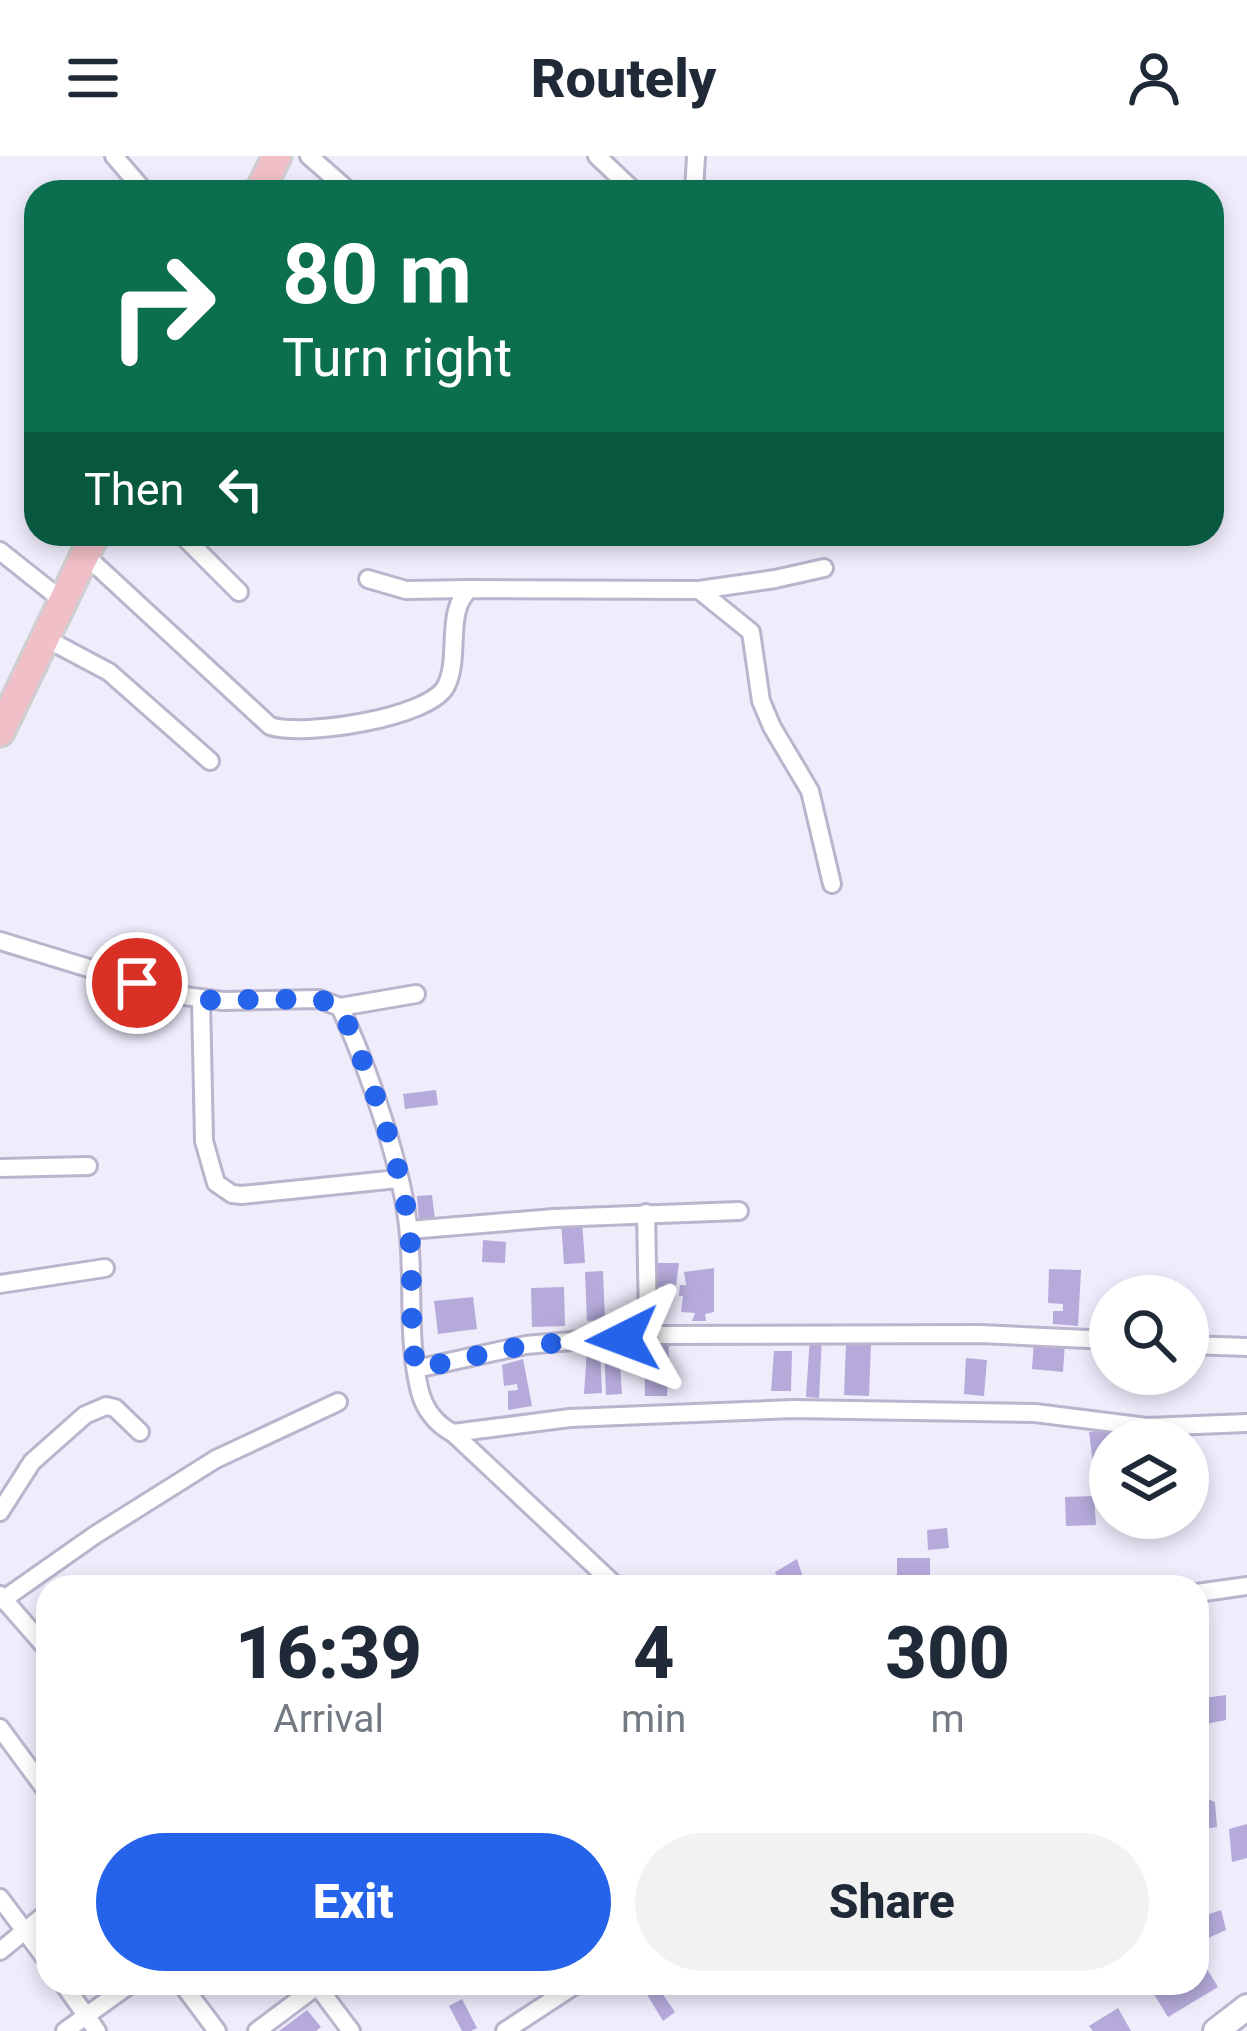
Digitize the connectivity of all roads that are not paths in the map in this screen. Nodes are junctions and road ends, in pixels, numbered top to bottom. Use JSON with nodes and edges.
{"nodes":[{"id":1,"x":114,"y":156,"type":"edge"},
{"id":2,"x":309,"y":156,"type":"edge"},
{"id":3,"x":597,"y":156,"type":"edge"},
{"id":4,"x":135,"y":180,"type":"edge"},
{"id":5,"x":336,"y":180,"type":"edge"},
{"id":6,"x":622,"y":180,"type":"edge"},
{"id":7,"x":89,"y":546,"type":"edge"},
{"id":8,"x":92,"y":546,"type":"edge"},
{"id":9,"x":193,"y":546,"type":"edge"},
{"id":10,"x":0,"y":551,"type":"edge"},
{"id":11,"x":824,"y":568,"type":"dead end"},
{"id":12,"x":368,"y":579,"type":"dead end"},
{"id":13,"x":470,"y":589,"type":"junction"},
{"id":14,"x":699,"y":590,"type":"junction"},
{"id":15,"x":239,"y":592,"type":"dead end"},
{"id":16,"x":63,"y":601,"type":"junction"},
{"id":17,"x":45,"y":638,"type":"junction"},
{"id":18,"x":0,"y":732,"type":"edge"},
{"id":19,"x":210,"y":761,"type":"dead end"},
{"id":20,"x":832,"y":884,"type":"dead end"},
{"id":21,"x":0,"y":941,"type":"edge"},
{"id":22,"x":416,"y":994,"type":"dead end"},
{"id":23,"x":202,"y":1000,"type":"junction"},
{"id":24,"x":340,"y":1007,"type":"junction"},
{"id":25,"x":88,"y":1166,"type":"dead end"},
{"id":26,"x":0,"y":1168,"type":"edge"},
{"id":27,"x":398,"y":1179,"type":"junction"},
{"id":28,"x":739,"y":1211,"type":"dead end"},
{"id":29,"x":646,"y":1214,"type":"junction"},
{"id":30,"x":409,"y":1230,"type":"junction"},
{"id":31,"x":105,"y":1268,"type":"dead end"},
{"id":32,"x":0,"y":1285,"type":"edge"},
{"id":33,"x":640,"y":1336,"type":"junction"},
{"id":34,"x":1089,"y":1339,"type":"edge"},
{"id":35,"x":1209,"y":1346,"type":"edge"},
{"id":36,"x":1247,"y":1347,"type":"edge"},
{"id":37,"x":416,"y":1369,"type":"junction"},
{"id":38,"x":338,"y":1402,"type":"dead end"},
{"id":39,"x":1247,"y":1423,"type":"edge"},
{"id":40,"x":140,"y":1432,"type":"dead end"},
{"id":41,"x":453,"y":1433,"type":"junction"},
{"id":42,"x":0,"y":1512,"type":"edge"},
{"id":43,"x":604,"y":1575,"type":"edge"},
{"id":44,"x":1247,"y":1586,"type":"edge"},
{"id":45,"x":1209,"y":1591,"type":"edge"},
{"id":46,"x":2,"y":1597,"type":"edge"},
{"id":47,"x":36,"y":1636,"type":"edge"},
{"id":48,"x":0,"y":1728,"type":"edge"},
{"id":49,"x":36,"y":1777,"type":"edge"},
{"id":50,"x":0,"y":1898,"type":"edge"},
{"id":51,"x":36,"y":1920,"type":"edge"},
{"id":52,"x":24,"y":1929,"type":"junction"},
{"id":53,"x":36,"y":1946,"type":"edge"},
{"id":54,"x":0,"y":1951,"type":"edge"},
{"id":55,"x":71,"y":1995,"type":"edge"},
{"id":56,"x":120,"y":1995,"type":"edge"},
{"id":57,"x":190,"y":1995,"type":"edge"},
{"id":58,"x":303,"y":1995,"type":"edge"},
{"id":59,"x":325,"y":1995,"type":"edge"},
{"id":60,"x":560,"y":1995,"type":"edge"},
{"id":61,"x":1247,"y":2007,"type":"edge"},
{"id":62,"x":92,"y":2024,"type":"edge"},
{"id":63,"x":65,"y":2031,"type":"edge"},
{"id":64,"x":217,"y":2031,"type":"edge"},
{"id":65,"x":257,"y":2031,"type":"edge"},
{"id":66,"x":350,"y":2031,"type":"edge"},
{"id":67,"x":505,"y":2031,"type":"edge"},
{"id":68,"x":1216,"y":2031,"type":"edge"}],
"edges":[{"from":1,"to":4,"type":"street"},
{"from":2,"to":5,"type":"street"},
{"from":3,"to":6,"type":"street"},
{"from":7,"to":16,"type":"main road"},
{"from":8,"to":13,"type":"street"},
{"from":9,"to":15,"type":"street"},
{"from":10,"to":16,"type":"street"},
{"from":11,"to":14,"type":"street"},
{"from":12,"to":13,"type":"street"},
{"from":13,"to":14,"type":"street"},
{"from":14,"to":20,"type":"street"},
{"from":16,"to":17,"type":"main road"},
{"from":17,"to":18,"type":"main road"},
{"from":17,"to":19,"type":"street"},
{"from":21,"to":23,"type":"street"},
{"from":22,"to":24,"type":"street"},
{"from":23,"to":24,"type":"street"},
{"from":23,"to":27,"type":"street"},
{"from":24,"to":27,"type":"street"},
{"from":25,"to":26,"type":"street"},
{"from":27,"to":30,"type":"street"},
{"from":28,"to":29,"type":"street"},
{"from":29,"to":30,"type":"street"},
{"from":29,"to":33,"type":"street"},
{"from":30,"to":37,"type":"street"},
{"from":31,"to":32,"type":"street"},
{"from":33,"to":34,"type":"street"},
{"from":33,"to":37,"type":"street"},
{"from":35,"to":36,"type":"street"},
{"from":37,"to":41,"type":"street"},
{"from":38,"to":46,"type":"street"},
{"from":39,"to":41,"type":"street"},
{"from":40,"to":42,"type":"street"},
{"from":41,"to":43,"type":"street"},
{"from":44,"to":45,"type":"street"},
{"from":46,"to":47,"type":"street"},
{"from":48,"to":49,"type":"street"},
{"from":50,"to":52,"type":"street"},
{"from":51,"to":52,"type":"street"},
{"from":52,"to":53,"type":"street"},
{"from":52,"to":54,"type":"street"},
{"from":55,"to":62,"type":"street"},
{"from":56,"to":62,"type":"street"},
{"from":57,"to":64,"type":"street"},
{"from":58,"to":65,"type":"street"},
{"from":59,"to":66,"type":"street"},
{"from":60,"to":67,"type":"street"},
{"from":61,"to":68,"type":"street"},
{"from":62,"to":63,"type":"street"}]}
